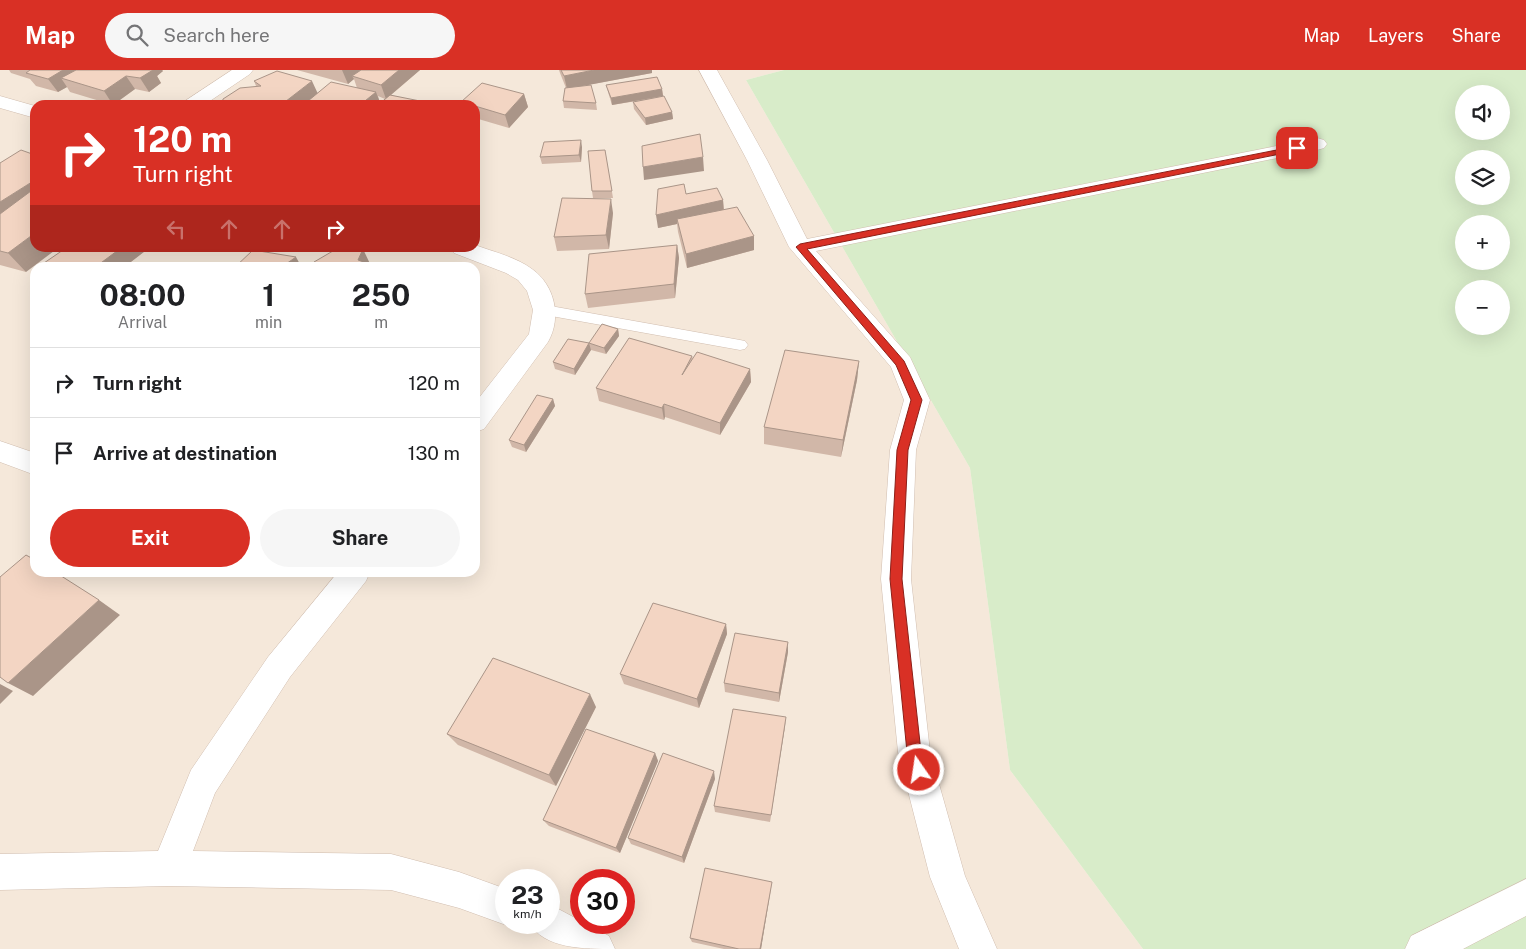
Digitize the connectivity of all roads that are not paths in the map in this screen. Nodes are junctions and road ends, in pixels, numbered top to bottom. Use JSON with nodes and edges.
{"nodes":[{"id":1,"x":244,"y":70,"type":"edge"},
{"id":2,"x":708,"y":70,"type":"edge"},
{"id":3,"x":199,"y":100,"type":"edge"},
{"id":4,"x":0,"y":102,"type":"edge"},
{"id":5,"x":30,"y":111,"type":"edge"},
{"id":6,"x":1316,"y":144,"type":"dead end"},
{"id":7,"x":800,"y":247,"type":"junction"},
{"id":8,"x":472,"y":252,"type":"edge"},
{"id":9,"x":545,"y":310,"type":"junction"},
{"id":10,"x":740,"y":345,"type":"dead end"},
{"id":11,"x":480,"y":415,"type":"edge"},
{"id":12,"x":0,"y":451,"type":"edge"},
{"id":13,"x":30,"y":462,"type":"edge"},
{"id":14,"x":352,"y":577,"type":"edge"},
{"id":15,"x":168,"y":868,"type":"junction"},
{"id":16,"x":0,"y":872,"type":"edge"},
{"id":17,"x":1526,"y":898,"type":"edge"},
{"id":18,"x":495,"y":903,"type":"edge"},
{"id":19,"x":560,"y":929,"type":"edge"},
{"id":20,"x":596,"y":949,"type":"edge"},
{"id":21,"x":978,"y":949,"type":"edge"},
{"id":22,"x":1424,"y":949,"type":"edge"}],
"edges":[{"from":1,"to":3,"type":"street"},
{"from":2,"to":7,"type":"street"},
{"from":4,"to":5,"type":"street"},
{"from":6,"to":7,"type":"street"},
{"from":7,"to":21,"type":"street"},
{"from":8,"to":9,"type":"street"},
{"from":9,"to":10,"type":"lane"},
{"from":9,"to":11,"type":"street"},
{"from":12,"to":13,"type":"street"},
{"from":14,"to":15,"type":"street"},
{"from":15,"to":16,"type":"street"},
{"from":15,"to":18,"type":"street"},
{"from":17,"to":22,"type":"street"},
{"from":19,"to":20,"type":"street"}]}
